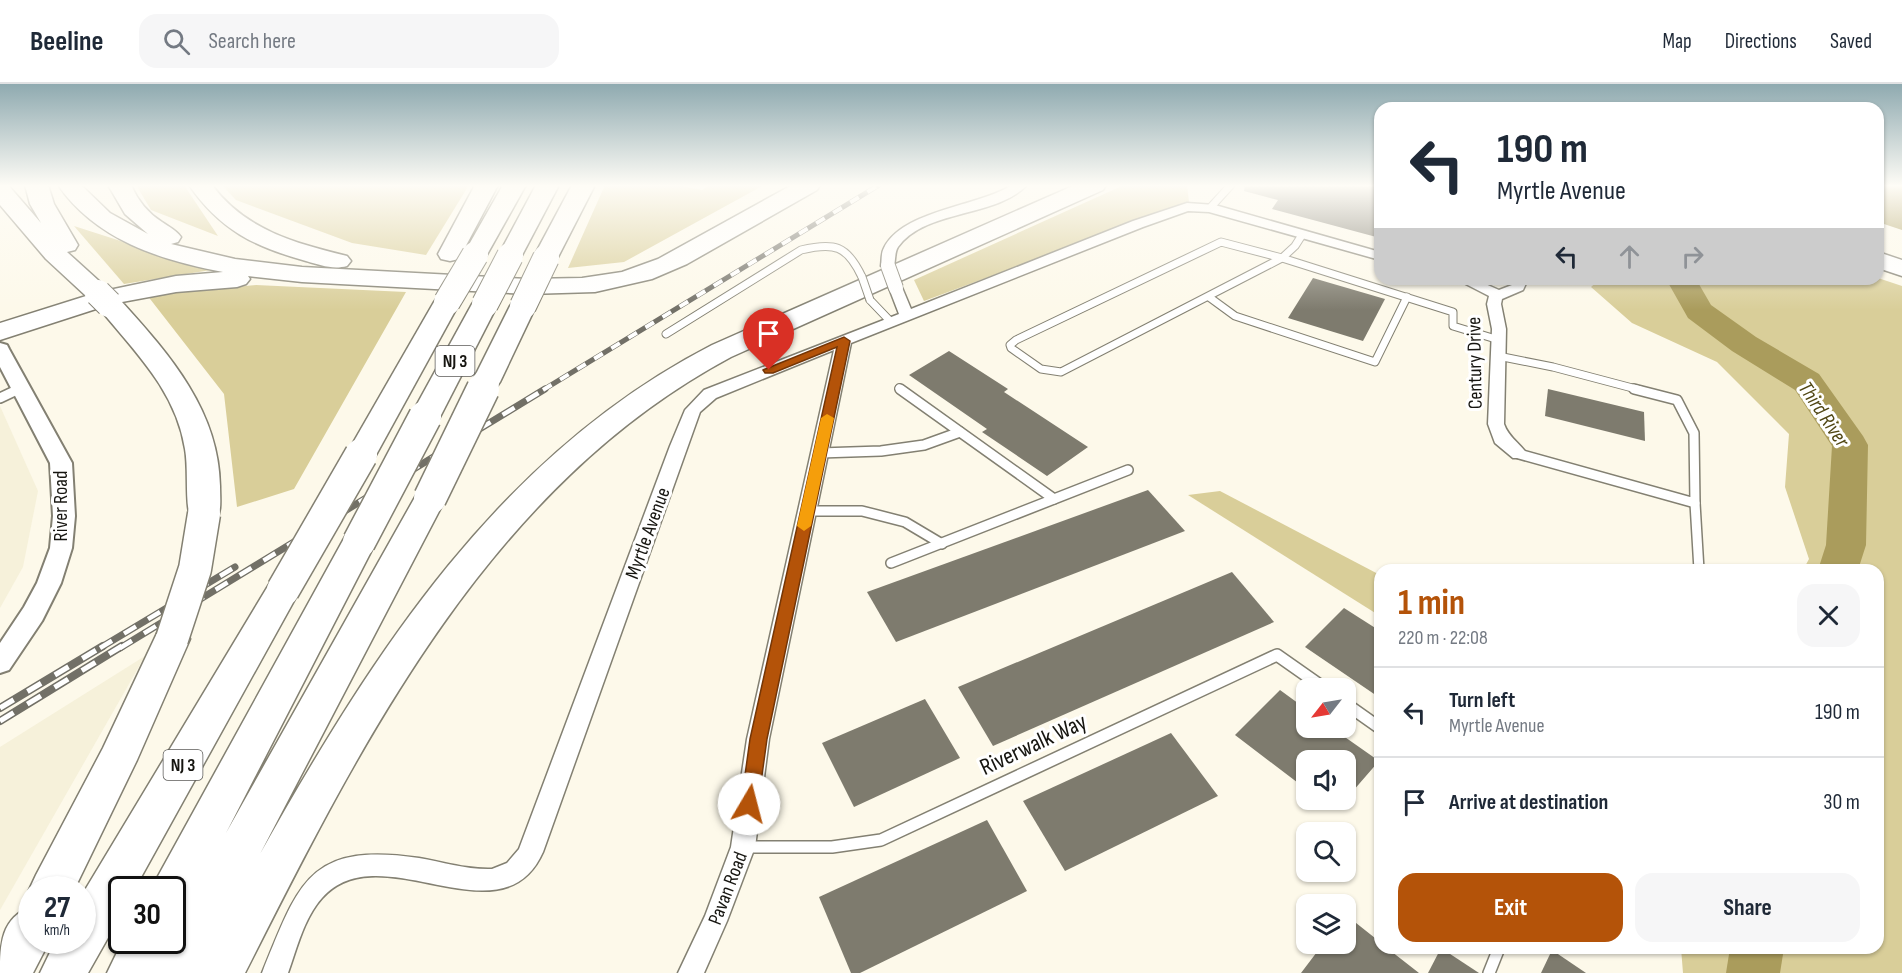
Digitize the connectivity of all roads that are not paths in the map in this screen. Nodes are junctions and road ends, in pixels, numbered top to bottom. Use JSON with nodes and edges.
{"nodes":[{"id":1,"x":32,"y":226,"type":"edge"},
{"id":2,"x":53,"y":226,"type":"edge"},
{"id":3,"x":118,"y":226,"type":"edge"},
{"id":4,"x":153,"y":226,"type":"edge"},
{"id":5,"x":242,"y":226,"type":"edge"},
{"id":6,"x":472,"y":226,"type":"edge"},
{"id":7,"x":483,"y":226,"type":"edge"},
{"id":8,"x":526,"y":226,"type":"edge"},
{"id":9,"x":562,"y":226,"type":"edge"},
{"id":10,"x":710,"y":226,"type":"edge"},
{"id":11,"x":737,"y":226,"type":"edge"},
{"id":12,"x":915,"y":226,"type":"edge"},
{"id":13,"x":1001,"y":226,"type":"edge"},
{"id":14,"x":1133,"y":226,"type":"edge"},
{"id":15,"x":1273,"y":226,"type":"edge"},
{"id":16,"x":1302,"y":235,"type":"junction"},
{"id":17,"x":1884,"y":245,"type":"edge"},
{"id":18,"x":1902,"y":251,"type":"edge"},
{"id":19,"x":462,"y":254,"type":"junction"},
{"id":20,"x":1374,"y":254,"type":"edge"},
{"id":21,"x":1282,"y":258,"type":"junction"},
{"id":22,"x":1884,"y":262,"type":"edge"},
{"id":23,"x":249,"y":267,"type":"junction"},
{"id":24,"x":1902,"y":268,"type":"edge"},
{"id":25,"x":298,"y":274,"type":"junction"},
{"id":26,"x":1476,"y":285,"type":"edge"},
{"id":27,"x":1519,"y":285,"type":"edge"},
{"id":28,"x":1498,"y":295,"type":"junction"},
{"id":29,"x":1209,"y":297,"type":"junction"},
{"id":30,"x":1407,"y":297,"type":"junction"},
{"id":31,"x":103,"y":298,"type":"junction"},
{"id":32,"x":907,"y":316,"type":"junction"},
{"id":33,"x":891,"y":322,"type":"junction"},
{"id":34,"x":0,"y":332,"type":"edge"},
{"id":35,"x":666,"y":334,"type":"dead end"},
{"id":36,"x":844,"y":341,"type":"junction"},
{"id":37,"x":1499,"y":348,"type":"junction"},
{"id":38,"x":0,"y":349,"type":"edge"},
{"id":39,"x":22,"y":387,"type":"junction"},
{"id":40,"x":899,"y":388,"type":"dead end"},
{"id":41,"x":0,"y":398,"type":"edge"},
{"id":42,"x":960,"y":432,"type":"junction"},
{"id":43,"x":820,"y":453,"type":"junction"},
{"id":44,"x":1519,"y":454,"type":"joint"},
{"id":45,"x":1128,"y":470,"type":"dead end"},
{"id":46,"x":1054,"y":500,"type":"junction"},
{"id":47,"x":1695,"y":503,"type":"junction"},
{"id":48,"x":807,"y":511,"type":"junction"},
{"id":49,"x":942,"y":544,"type":"junction"},
{"id":50,"x":891,"y":563,"type":"dead end"},
{"id":51,"x":1700,"y":564,"type":"edge"},
{"id":52,"x":0,"y":663,"type":"edge"},
{"id":53,"x":1310,"y":678,"type":"edge"},
{"id":54,"x":1356,"y":711,"type":"edge"},
{"id":55,"x":1374,"y":725,"type":"edge"},
{"id":56,"x":743,"y":847,"type":"junction"},
{"id":57,"x":58,"y":876,"type":"edge"},
{"id":58,"x":181,"y":876,"type":"edge"},
{"id":59,"x":96,"y":916,"type":"edge"},
{"id":60,"x":18,"y":954,"type":"edge"},
{"id":61,"x":74,"y":954,"type":"edge"},
{"id":62,"x":140,"y":954,"type":"edge"},
{"id":63,"x":1497,"y":954,"type":"edge"},
{"id":64,"x":698,"y":971,"type":"edge"},
{"id":65,"x":8,"y":973,"type":"edge"},
{"id":66,"x":63,"y":973,"type":"edge"},
{"id":67,"x":130,"y":973,"type":"edge"},
{"id":68,"x":173,"y":973,"type":"edge"},
{"id":69,"x":220,"y":973,"type":"edge"},
{"id":70,"x":275,"y":973,"type":"edge"},
{"id":71,"x":1489,"y":973,"type":"edge"}],
"edges":[{"from":1,"to":31,"type":"highway"},
{"from":2,"to":31,"type":"highway"},
{"from":3,"to":23,"type":"highway"},
{"from":4,"to":23,"type":"highway"},
{"from":5,"to":10,"type":"highway"},
{"from":6,"to":19,"type":"highway"},
{"from":7,"to":19,"type":"highway","number":"NJ 3"},
{"from":8,"to":58,"type":"highway","number":"NJ 3","bridge":true},
{"from":9,"to":68,"type":"highway","bridge":true},
{"from":11,"to":25,"type":"highway"},
{"from":12,"to":32,"type":"street","bridge":true},
{"from":13,"to":69,"type":"highway"},
{"from":14,"to":32,"type":"street","name":"Myrtle Avenue"},
{"from":15,"to":16,"type":"street"},
{"from":16,"to":20,"type":"street"},
{"from":16,"to":21,"type":"lane"},
{"from":17,"to":18,"type":"highway"},
{"from":19,"to":59,"type":"highway","number":"NJ 3","bridge":true},
{"from":21,"to":29,"type":"lane"},
{"from":21,"to":29,"type":"lane"},
{"from":21,"to":30,"type":"lane"},
{"from":22,"to":24,"type":"highway"},
{"from":23,"to":25,"type":"highway"},
{"from":25,"to":34,"type":"highway"},
{"from":26,"to":28,"type":"street"},
{"from":27,"to":28,"type":"street","name":"Century Drive"},
{"from":28,"to":37,"type":"street","name":"Century Drive"},
{"from":29,"to":30,"type":"lane"},
{"from":30,"to":37,"type":"lane"},
{"from":31,"to":57,"type":"highway","bridge":true},
{"from":32,"to":33,"type":"street","name":"Myrtle Avenue"},
{"from":33,"to":35,"type":"lane","bridge":true},
{"from":33,"to":36,"type":"street","name":"Myrtle Avenue"},
{"from":36,"to":43,"type":"street","name":"Pavan Road"},
{"from":36,"to":70,"type":"street","name":"Myrtle Avenue"},
{"from":37,"to":44,"type":"street","name":"Century Drive"},
{"from":37,"to":47,"type":"lane"},
{"from":38,"to":39,"type":"street","name":"River Road"},
{"from":39,"to":41,"type":"lane"},
{"from":39,"to":52,"type":"street","name":"River Road"},
{"from":40,"to":42,"type":"lane"},
{"from":42,"to":43,"type":"lane"},
{"from":42,"to":46,"type":"lane"},
{"from":43,"to":48,"type":"street","name":"Pavan Road"},
{"from":44,"to":47,"type":"lane"},
{"from":45,"to":46,"type":"lane"},
{"from":46,"to":49,"type":"lane"},
{"from":47,"to":51,"type":"lane"},
{"from":48,"to":49,"type":"lane"},
{"from":48,"to":56,"type":"street","name":"Pavan Road"},
{"from":49,"to":50,"type":"lane"},
{"from":53,"to":56,"type":"lane","name":"Riverwalk Way"},
{"from":54,"to":55,"type":"lane"},
{"from":56,"to":64,"type":"street","name":"Pavan Road"},
{"from":60,"to":65,"type":"highway"},
{"from":61,"to":66,"type":"highway","number":"NJ 3"},
{"from":62,"to":67,"type":"highway"},
{"from":63,"to":71,"type":"lane"}]}
